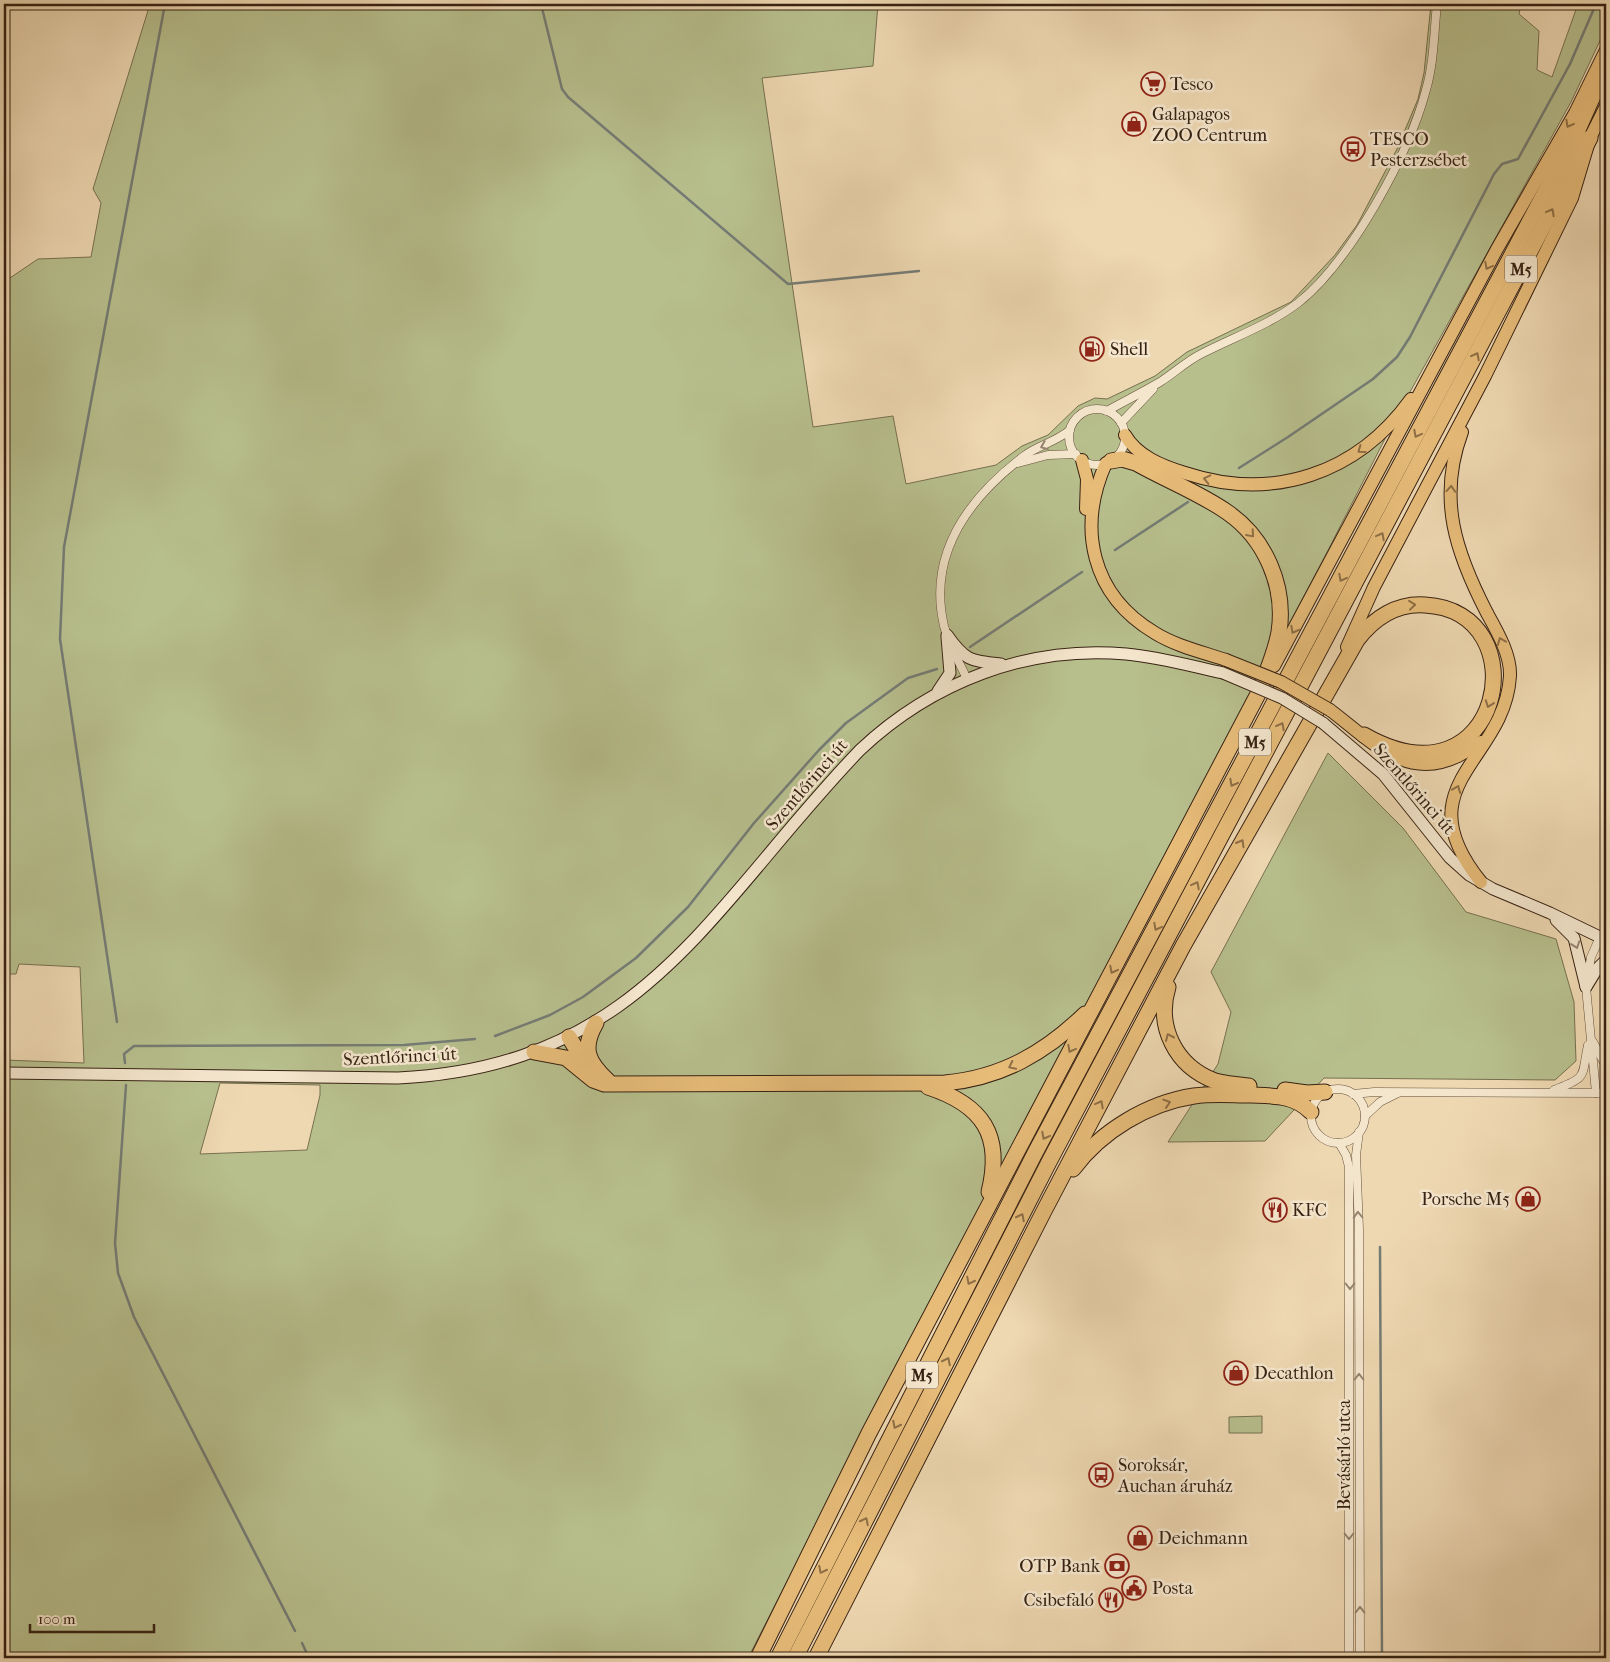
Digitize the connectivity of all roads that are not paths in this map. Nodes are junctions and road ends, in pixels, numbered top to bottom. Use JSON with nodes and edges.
{"nodes":[{"id":1,"x":1437,"y":4,"type":"edge"},
{"id":2,"x":1606,"y":50,"type":"edge"},
{"id":3,"x":1606,"y":67,"type":"edge"},
{"id":4,"x":1606,"y":106,"type":"edge"},
{"id":5,"x":1590,"y":138,"type":"junction"},
{"id":6,"x":1438,"y":360,"type":"junction"},
{"id":7,"x":1485,"y":376,"type":"junction"},
{"id":8,"x":1159,"y":382,"type":"junction"},
{"id":9,"x":1107,"y":411,"type":"junction"},
{"id":10,"x":1123,"y":429,"type":"junction"},
{"id":11,"x":1070,"y":430,"type":"junction"},
{"id":12,"x":1079,"y":457,"type":"junction"},
{"id":13,"x":1108,"y":462,"type":"junction"},
{"id":14,"x":1018,"y":463,"type":"junction"},
{"id":15,"x":1091,"y":526,"type":"junction"},
{"id":16,"x":947,"y":635,"type":"junction"},
{"id":17,"x":1005,"y":664,"type":"junction"},
{"id":18,"x":967,"y":679,"type":"junction"},
{"id":19,"x":1328,"y":690,"type":"junction"},
{"id":20,"x":935,"y":694,"type":"junction"},
{"id":21,"x":1258,"y":694,"type":"junction"},
{"id":22,"x":1364,"y":735,"type":"junction"},
{"id":23,"x":1485,"y":740,"type":"junction"},
{"id":24,"x":1481,"y":882,"type":"junction"},
{"id":25,"x":1550,"y":913,"type":"junction"},
{"id":26,"x":1603,"y":939,"type":"edge"},
{"id":27,"x":1183,"y":946,"type":"junction"},
{"id":28,"x":1606,"y":960,"type":"edge"},
{"id":29,"x":1586,"y":987,"type":"junction"},
{"id":30,"x":1093,"y":1006,"type":"junction"},
{"id":31,"x":596,"y":1023,"type":"junction"},
{"id":32,"x":1590,"y":1036,"type":"junction"},
{"id":33,"x":568,"y":1037,"type":"junction"},
{"id":34,"x":534,"y":1052,"type":"junction"},
{"id":35,"x":573,"y":1062,"type":"junction"},
{"id":36,"x":1606,"y":1066,"type":"edge"},
{"id":37,"x":4,"y":1073,"type":"edge"},
{"id":38,"x":610,"y":1084,"type":"junction"},
{"id":39,"x":920,"y":1084,"type":"junction"},
{"id":40,"x":1326,"y":1092,"type":"junction"},
{"id":41,"x":1399,"y":1092,"type":"junction"},
{"id":42,"x":1549,"y":1092,"type":"junction"},
{"id":43,"x":1596,"y":1093,"type":"junction"},
{"id":44,"x":1606,"y":1093,"type":"edge"},
{"id":45,"x":1353,"y":1094,"type":"junction"},
{"id":46,"x":1311,"y":1112,"type":"junction"},
{"id":47,"x":1365,"y":1116,"type":"junction"},
{"id":48,"x":1359,"y":1132,"type":"junction"},
{"id":49,"x":1339,"y":1143,"type":"junction"},
{"id":50,"x":1045,"y":1209,"type":"junction"},
{"id":51,"x":979,"y":1222,"type":"junction"},
{"id":52,"x":796,"y":1578,"type":"junction"},
{"id":53,"x":751,"y":1658,"type":"edge"},
{"id":54,"x":758,"y":1658,"type":"edge"},
{"id":55,"x":778,"y":1658,"type":"edge"},
{"id":56,"x":795,"y":1658,"type":"edge"},
{"id":57,"x":816,"y":1658,"type":"edge"},
{"id":58,"x":1349,"y":1658,"type":"edge"},
{"id":59,"x":1360,"y":1658,"type":"edge"}],
"edges":[{"from":1,"to":8,"type":"street"},
{"from":2,"to":6,"type":"main road","one_way":true},
{"from":3,"to":55,"type":"highway","number":"M5","one_way":true},
{"from":4,"to":5,"type":"main road","number":"M5"},
{"from":5,"to":7,"type":"main road"},
{"from":56,"to":5,"type":"highway","number":"M5","one_way":true},
{"from":6,"to":10,"type":"main road","one_way":true},
{"from":6,"to":21,"type":"main road","number":"M5","one_way":true},
{"from":7,"to":19,"type":"main road","number":"M5"},
{"from":23,"to":7,"type":"main road","one_way":true},
{"from":8,"to":9,"type":"street"},
{"from":8,"to":10,"type":"street"},
{"from":9,"to":10,"type":"street"},
{"from":9,"to":11,"type":"street"},
{"from":10,"to":13,"type":"street"},
{"from":11,"to":12,"type":"street"},
{"from":11,"to":14,"type":"street","one_way":true},
{"from":12,"to":13,"type":"street"},
{"from":12,"to":14,"type":"street"},
{"from":12,"to":15,"type":"main road"},
{"from":13,"to":15,"type":"main road"},
{"from":13,"to":21,"type":"highway","one_way":true},
{"from":14,"to":16,"type":"street"},
{"from":15,"to":22,"type":"main road","bridge":true},
{"from":16,"to":17,"type":"main road"},
{"from":16,"to":18,"type":"street"},
{"from":16,"to":20,"type":"main road"},
{"from":17,"to":18,"type":"main road","name":"Szentlőrinci út"},
{"from":17,"to":24,"type":"main road","name":"Szentlőrinci út","bridge":true},
{"from":18,"to":20,"type":"main road","name":"Szentlőrinci út"},
{"from":19,"to":22,"type":"highway","one_way":true},
{"from":27,"to":19,"type":"highway","number":"M5","one_way":true},
{"from":20,"to":31,"type":"main road","name":"Szentlőrinci út"},
{"from":21,"to":30,"type":"highway","number":"M5","one_way":true},
{"from":22,"to":23,"type":"main road"},
{"from":24,"to":23,"type":"main road","one_way":true},
{"from":24,"to":25,"type":"main road","name":"Szentlőrinci út"},
{"from":25,"to":26,"type":"main road","name":"Szentlőrinci út"},
{"from":25,"to":29,"type":"main road","one_way":true},
{"from":26,"to":29,"type":"street","name":"Szentlőrinci út"},
{"from":40,"to":27,"type":"highway","one_way":true},
{"from":50,"to":27,"type":"highway","number":"M5","one_way":true},
{"from":28,"to":29,"type":"main road"},
{"from":29,"to":32,"type":"street","name":"Szentlőrinci út"},
{"from":30,"to":39,"type":"highway","one_way":true},
{"from":30,"to":51,"type":"highway","number":"M5","one_way":true},
{"from":31,"to":33,"type":"main road","name":"Szentlőrinci út"},
{"from":31,"to":38,"type":"highway"},
{"from":32,"to":36,"type":"street"},
{"from":32,"to":42,"type":"street"},
{"from":32,"to":43,"type":"street","name":"Szentlőrinci út"},
{"from":33,"to":34,"type":"main road","name":"Szentlőrinci út"},
{"from":33,"to":35,"type":"highway"},
{"from":33,"to":38,"type":"highway"},
{"from":34,"to":35,"type":"highway"},
{"from":34,"to":37,"type":"main road","name":"Szentlőrinci út"},
{"from":35,"to":38,"type":"highway"},
{"from":38,"to":39,"type":"highway"},
{"from":39,"to":51,"type":"highway"},
{"from":40,"to":45,"type":"street"},
{"from":40,"to":46,"type":"street"},
{"from":41,"to":42,"type":"street"},
{"from":41,"to":45,"type":"street"},
{"from":41,"to":47,"type":"street"},
{"from":42,"to":43,"type":"street"},
{"from":43,"to":44,"type":"street"},
{"from":45,"to":47,"type":"street"},
{"from":46,"to":49,"type":"street"},
{"from":50,"to":46,"type":"highway","one_way":true},
{"from":47,"to":48,"type":"street"},
{"from":48,"to":49,"type":"street"},
{"from":59,"to":48,"type":"street","name":"Bevásárló utca","one_way":true},
{"from":49,"to":58,"type":"street","one_way":true},
{"from":50,"to":57,"type":"highway","number":"M5"},
{"from":51,"to":52,"type":"highway","number":"M5"},
{"from":52,"to":53,"type":"highway"},
{"from":52,"to":54,"type":"highway","number":"M5"}]}
